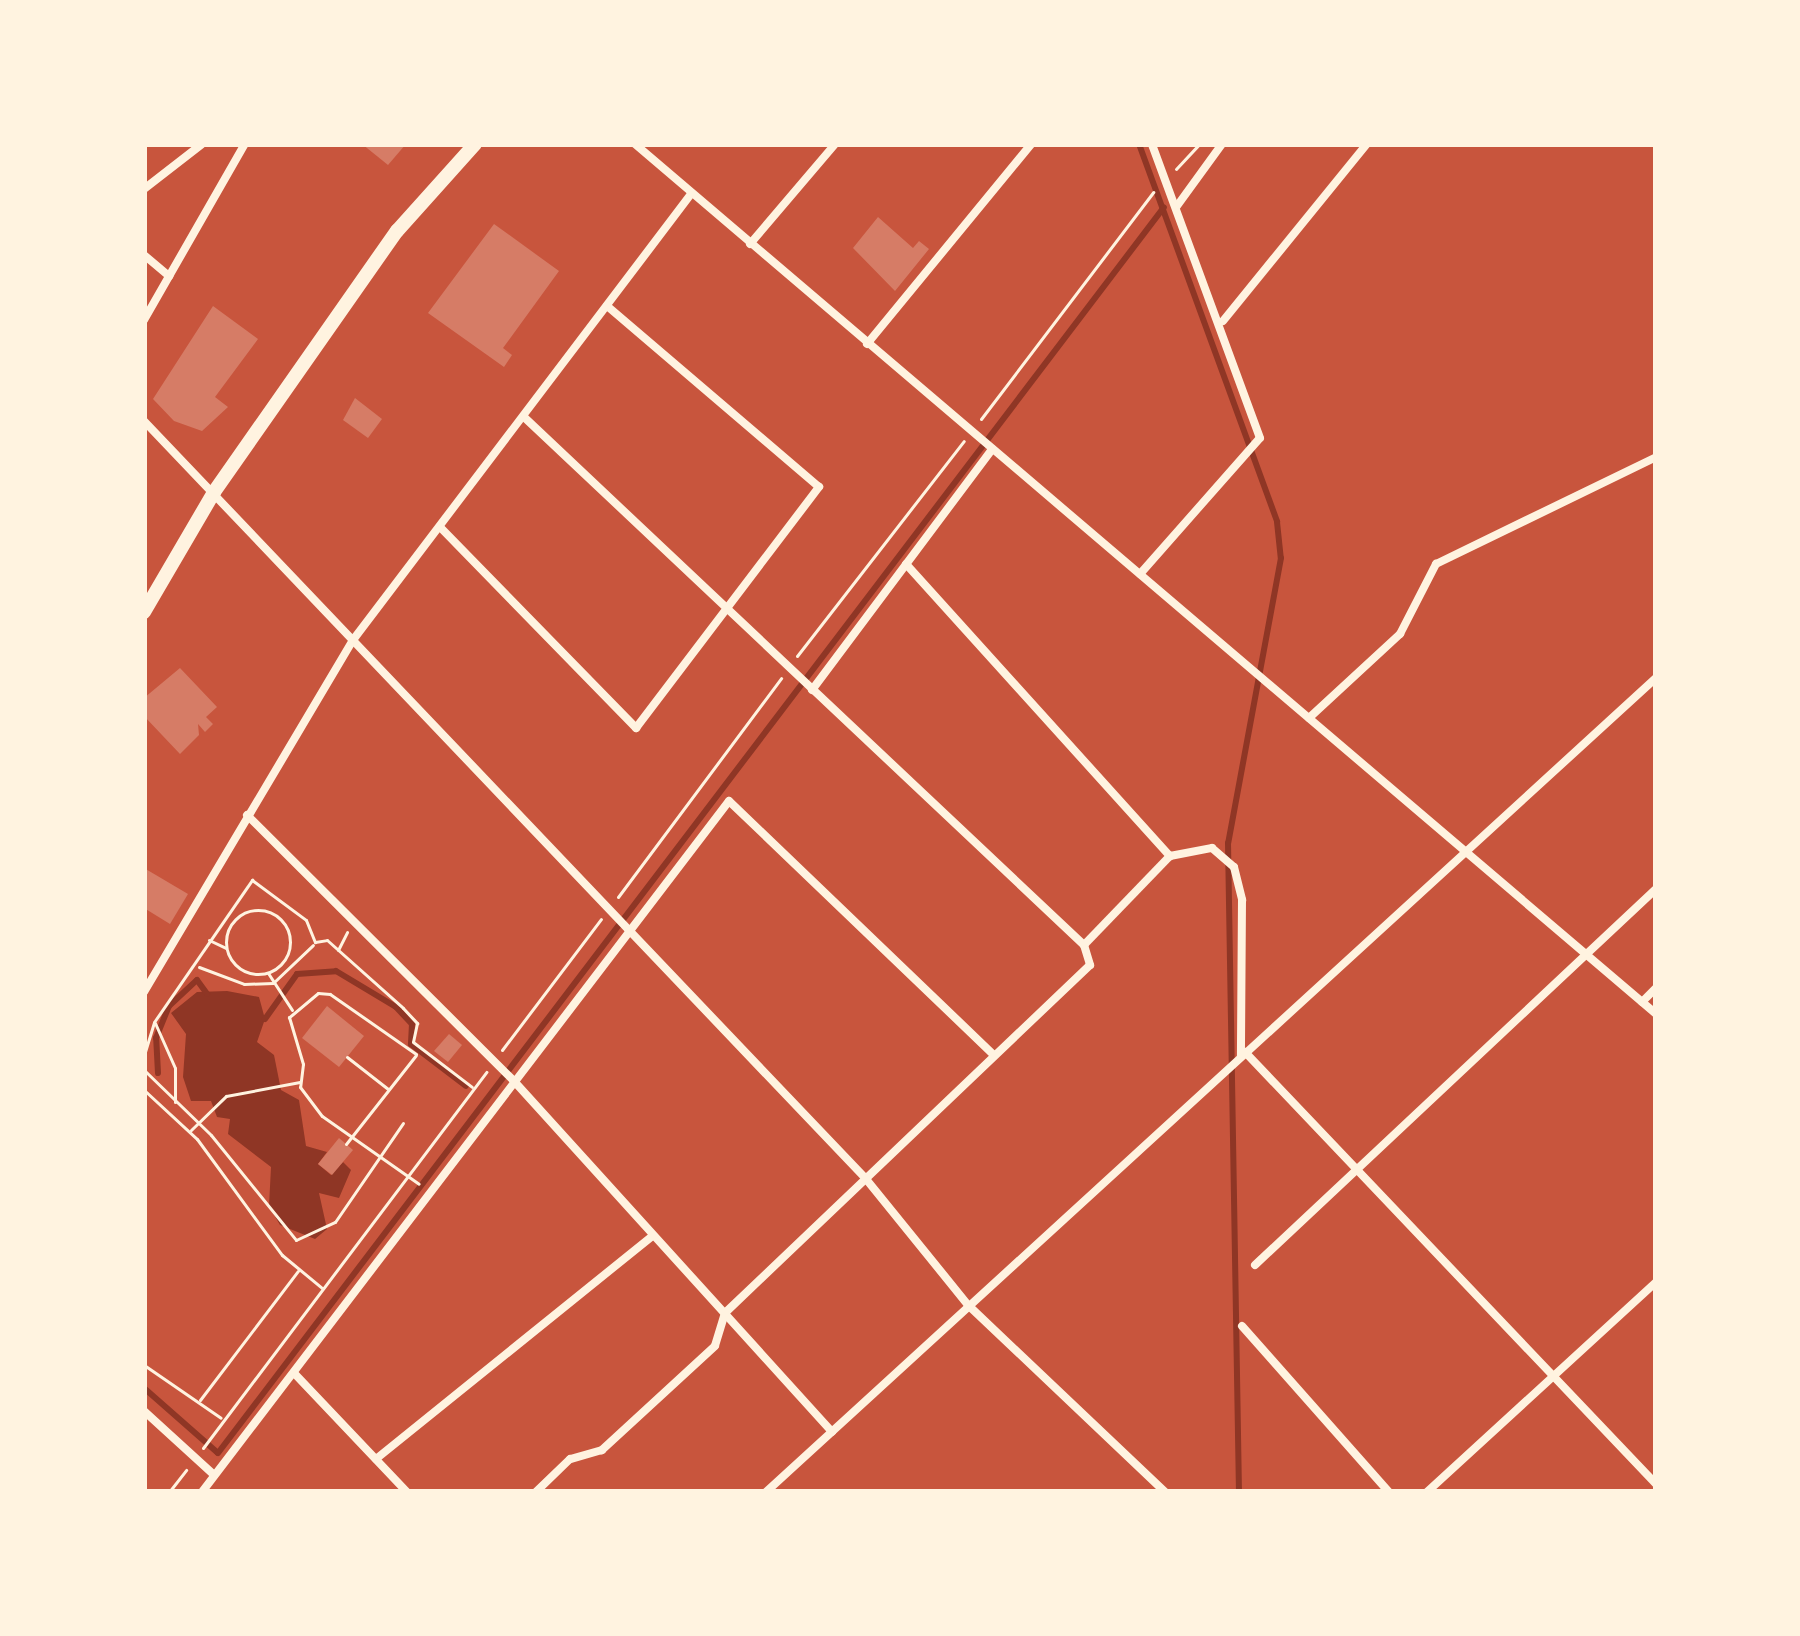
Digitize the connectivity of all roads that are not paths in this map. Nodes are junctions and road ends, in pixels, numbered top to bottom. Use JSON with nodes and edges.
{"nodes":[{"id":1,"x":202,"y":144,"type":"edge"},
{"id":2,"x":475,"y":144,"type":"edge"},
{"id":3,"x":635,"y":144,"type":"edge"},
{"id":4,"x":835,"y":144,"type":"edge"},
{"id":5,"x":1031,"y":144,"type":"edge"},
{"id":6,"x":1152,"y":144,"type":"edge"},
{"id":7,"x":1222,"y":144,"type":"edge"},
{"id":8,"x":1367,"y":144,"type":"edge"},
{"id":9,"x":242,"y":145,"type":"edge"},
{"id":10,"x":144,"y":189,"type":"edge"},
{"id":11,"x":691,"y":194,"type":"junction"},
{"id":12,"x":1177,"y":207,"type":"junction"},
{"id":13,"x":750,"y":244,"type":"junction"},
{"id":14,"x":144,"y":255,"type":"edge"},
{"id":15,"x":170,"y":276,"type":"junction"},
{"id":16,"x":607,"y":306,"type":"junction"},
{"id":17,"x":144,"y":320,"type":"edge"},
{"id":18,"x":1222,"y":322,"type":"junction"},
{"id":19,"x":867,"y":344,"type":"junction"},
{"id":20,"x":524,"y":418,"type":"junction"},
{"id":21,"x":144,"y":421,"type":"edge"},
{"id":22,"x":992,"y":449,"type":"junction"},
{"id":23,"x":1656,"y":458,"type":"edge"},
{"id":24,"x":214,"y":493,"type":"junction"},
{"id":25,"x":440,"y":527,"type":"junction"},
{"id":26,"x":906,"y":564,"type":"junction"},
{"id":27,"x":1140,"y":574,"type":"junction"},
{"id":28,"x":728,"y":610,"type":"junction"},
{"id":29,"x":144,"y":612,"type":"edge"},
{"id":30,"x":353,"y":640,"type":"junction"},
{"id":31,"x":1656,"y":678,"type":"edge"},
{"id":32,"x":812,"y":690,"type":"junction"},
{"id":33,"x":1309,"y":718,"type":"junction"},
{"id":34,"x":248,"y":815,"type":"junction"},
{"id":35,"x":1463,"y":850,"type":"junction"},
{"id":36,"x":1170,"y":856,"type":"junction"},
{"id":37,"x":1656,"y":889,"type":"edge"},
{"id":38,"x":627,"y":929,"type":"junction"},
{"id":39,"x":1084,"y":945,"type":"junction"},
{"id":40,"x":1587,"y":955,"type":"junction"},
{"id":41,"x":1656,"y":988,"type":"edge"},
{"id":42,"x":144,"y":992,"type":"edge"},
{"id":43,"x":1642,"y":1002,"type":"junction"},
{"id":44,"x":1656,"y":1014,"type":"edge"},
{"id":45,"x":1243,"y":1054,"type":"junction"},
{"id":46,"x":994,"y":1055,"type":"junction"},
{"id":47,"x":514,"y":1080,"type":"junction"},
{"id":48,"x":1357,"y":1168,"type":"junction"},
{"id":49,"x":866,"y":1180,"type":"junction"},
{"id":50,"x":652,"y":1237,"type":"junction"},
{"id":51,"x":1255,"y":1264,"type":"dead end"},
{"id":52,"x":1656,"y":1282,"type":"edge"},
{"id":53,"x":968,"y":1305,"type":"junction"},
{"id":54,"x":725,"y":1312,"type":"junction"},
{"id":55,"x":1243,"y":1326,"type":"dead end"},
{"id":56,"x":294,"y":1372,"type":"junction"},
{"id":57,"x":1554,"y":1376,"type":"junction"},
{"id":58,"x":144,"y":1411,"type":"edge"},
{"id":59,"x":832,"y":1432,"type":"junction"},
{"id":60,"x":376,"y":1459,"type":"junction"},
{"id":61,"x":214,"y":1475,"type":"junction"},
{"id":62,"x":1656,"y":1484,"type":"edge"},
{"id":63,"x":202,"y":1492,"type":"edge"},
{"id":64,"x":407,"y":1492,"type":"edge"},
{"id":65,"x":536,"y":1492,"type":"edge"},
{"id":66,"x":766,"y":1492,"type":"edge"},
{"id":67,"x":1166,"y":1492,"type":"edge"},
{"id":68,"x":1389,"y":1492,"type":"edge"},
{"id":69,"x":1427,"y":1492,"type":"edge"}],
"edges":[{"from":1,"to":10,"type":"street"},
{"from":2,"to":24,"type":"main road"},
{"from":3,"to":11,"type":"street"},
{"from":4,"to":13,"type":"street"},
{"from":5,"to":19,"type":"street"},
{"from":6,"to":12,"type":"street"},
{"from":7,"to":12,"type":"street"},
{"from":8,"to":18,"type":"street"},
{"from":9,"to":15,"type":"street"},
{"from":11,"to":13,"type":"street"},
{"from":11,"to":16,"type":"street"},
{"from":12,"to":18,"type":"street"},
{"from":13,"to":19,"type":"street"},
{"from":14,"to":15,"type":"street"},
{"from":15,"to":17,"type":"street"},
{"from":16,"to":20,"type":"street"},
{"from":16,"to":28,"type":"street"},
{"from":18,"to":27,"type":"street"},
{"from":19,"to":22,"type":"street"},
{"from":20,"to":25,"type":"street"},
{"from":20,"to":28,"type":"street"},
{"from":21,"to":24,"type":"street"},
{"from":22,"to":26,"type":"street"},
{"from":22,"to":27,"type":"street"},
{"from":23,"to":33,"type":"street"},
{"from":24,"to":29,"type":"main road"},
{"from":24,"to":30,"type":"street"},
{"from":25,"to":28,"type":"street"},
{"from":25,"to":30,"type":"street"},
{"from":26,"to":32,"type":"street"},
{"from":26,"to":36,"type":"street"},
{"from":27,"to":33,"type":"street"},
{"from":28,"to":32,"type":"street"},
{"from":30,"to":34,"type":"street"},
{"from":30,"to":38,"type":"street"},
{"from":31,"to":35,"type":"street"},
{"from":32,"to":39,"type":"street"},
{"from":33,"to":35,"type":"street"},
{"from":34,"to":42,"type":"street"},
{"from":34,"to":47,"type":"street"},
{"from":35,"to":40,"type":"street"},
{"from":35,"to":45,"type":"street"},
{"from":36,"to":39,"type":"street"},
{"from":36,"to":45,"type":"street"},
{"from":37,"to":40,"type":"street"},
{"from":38,"to":46,"type":"street"},
{"from":38,"to":47,"type":"street"},
{"from":38,"to":49,"type":"street"},
{"from":39,"to":46,"type":"street"},
{"from":40,"to":43,"type":"street"},
{"from":40,"to":48,"type":"street"},
{"from":41,"to":43,"type":"street"},
{"from":43,"to":44,"type":"street"},
{"from":45,"to":48,"type":"street"},
{"from":45,"to":53,"type":"street"},
{"from":46,"to":49,"type":"street"},
{"from":47,"to":50,"type":"street"},
{"from":47,"to":56,"type":"street"},
{"from":48,"to":51,"type":"street"},
{"from":48,"to":57,"type":"street"},
{"from":49,"to":53,"type":"street"},
{"from":49,"to":54,"type":"street"},
{"from":50,"to":54,"type":"street"},
{"from":50,"to":60,"type":"street"},
{"from":52,"to":57,"type":"street"},
{"from":53,"to":59,"type":"street"},
{"from":53,"to":67,"type":"street"},
{"from":54,"to":59,"type":"street"},
{"from":54,"to":65,"type":"street"},
{"from":55,"to":68,"type":"street"},
{"from":56,"to":60,"type":"street"},
{"from":56,"to":61,"type":"street"},
{"from":57,"to":62,"type":"street"},
{"from":57,"to":69,"type":"street"},
{"from":58,"to":61,"type":"street"},
{"from":59,"to":66,"type":"street"},
{"from":60,"to":64,"type":"street"},
{"from":61,"to":63,"type":"street"}]}
